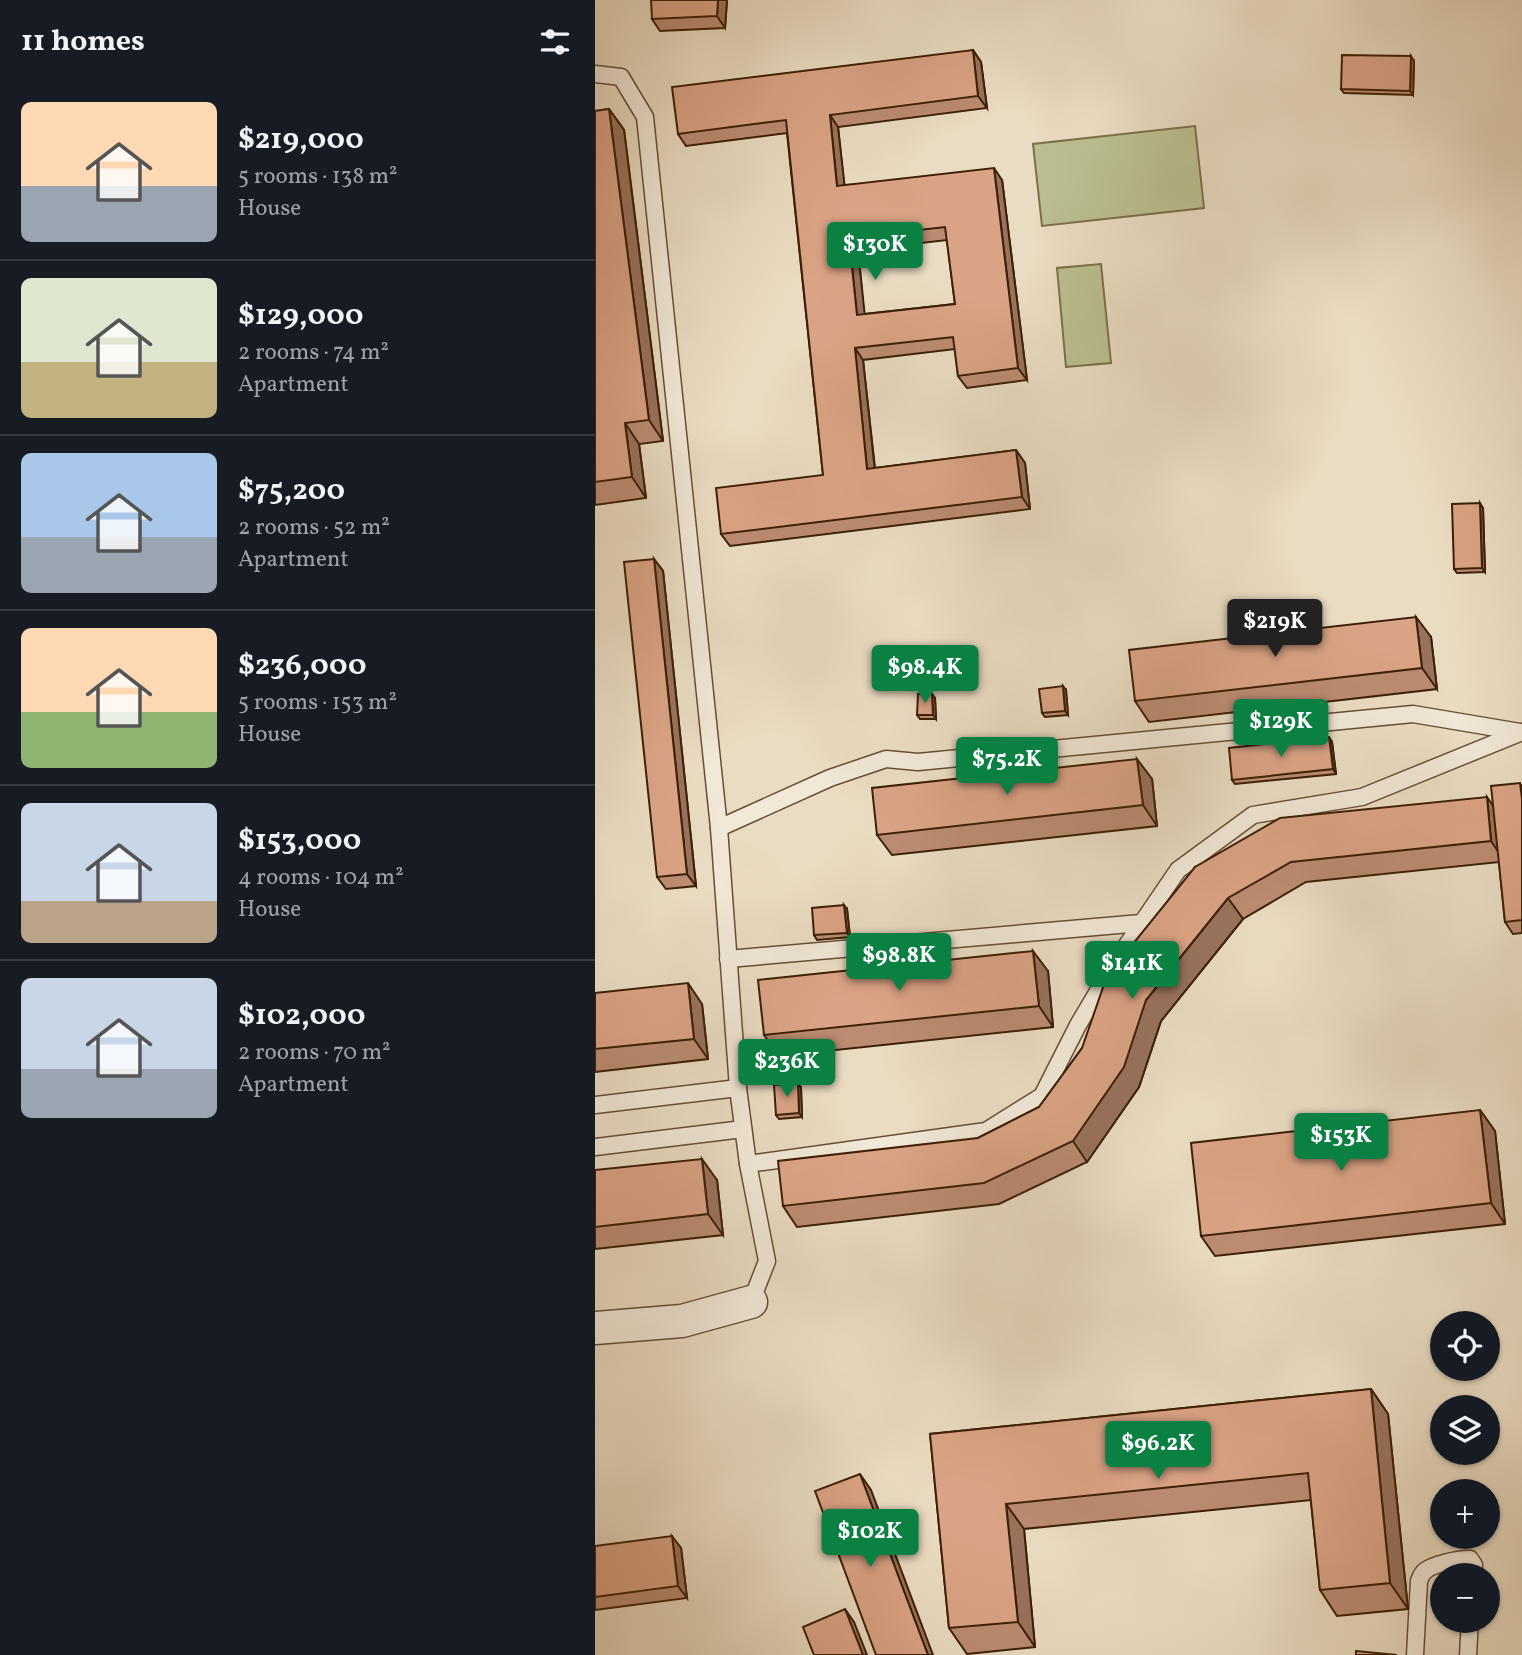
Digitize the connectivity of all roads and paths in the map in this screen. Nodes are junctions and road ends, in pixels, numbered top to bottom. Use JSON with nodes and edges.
{"nodes":[{"id":1,"x":595,"y":74,"type":"edge"},
{"id":2,"x":1521,"y":732,"type":"edge"},
{"id":3,"x":719,"y":828,"type":"junction"},
{"id":4,"x":1141,"y":923,"type":"junction"},
{"id":5,"x":728,"y":959,"type":"junction"},
{"id":6,"x":738,"y":1088,"type":"junction"},
{"id":7,"x":595,"y":1105,"type":"edge"},
{"id":8,"x":743,"y":1129,"type":"junction"},
{"id":9,"x":595,"y":1147,"type":"edge"},
{"id":10,"x":748,"y":1164,"type":"junction"},
{"id":11,"x":751,"y":1302,"type":"joint"},
{"id":12,"x":595,"y":1328,"type":"edge"},
{"id":13,"x":1447,"y":1563,"type":"edge"},
{"id":14,"x":1473,"y":1563,"type":"edge"},
{"id":15,"x":1430,"y":1568,"type":"edge"},
{"id":16,"x":1469,"y":1633,"type":"edge"},
{"id":17,"x":1415,"y":1655,"type":"edge"},
{"id":18,"x":1468,"y":1655,"type":"edge"}],
"edges":[{"from":1,"to":3,"type":"lane"},
{"from":2,"to":3,"type":"lane"},
{"from":2,"to":4,"type":"lane"},
{"from":3,"to":5,"type":"lane"},
{"from":4,"to":5,"type":"lane"},
{"from":4,"to":10,"type":"lane"},
{"from":5,"to":6,"type":"lane"},
{"from":6,"to":7,"type":"lane"},
{"from":6,"to":8,"type":"lane"},
{"from":8,"to":9,"type":"lane"},
{"from":8,"to":10,"type":"lane"},
{"from":10,"to":11,"type":"lane"},
{"from":11,"to":12,"type":"street"},
{"from":13,"to":14,"type":"lane"},
{"from":15,"to":17,"type":"lane"},
{"from":16,"to":18,"type":"lane"}]}
